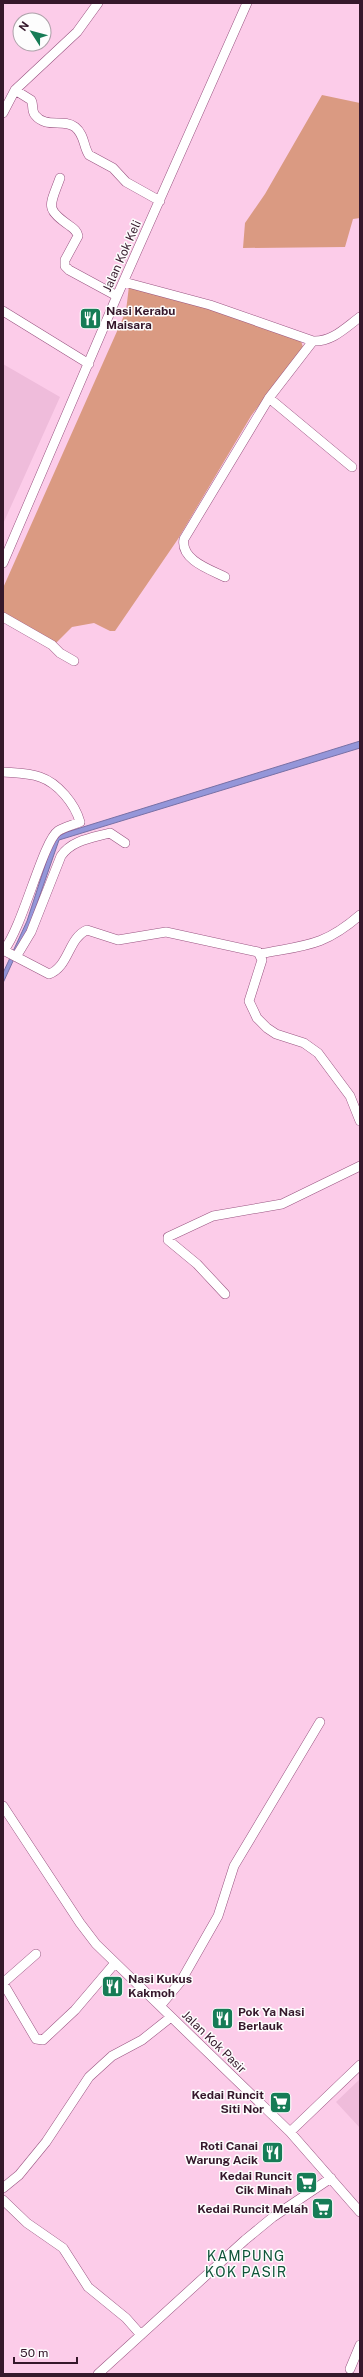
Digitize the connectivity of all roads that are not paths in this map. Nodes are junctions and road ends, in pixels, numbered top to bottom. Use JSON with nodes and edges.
{"nodes":[{"id":1,"x":98,"y":3,"type":"edge"},
{"id":2,"x":247,"y":3,"type":"edge"},
{"id":3,"x":15,"y":90,"type":"junction"},
{"id":4,"x":3,"y":113,"type":"edge"},
{"id":5,"x":60,"y":178,"type":"dead end"},
{"id":6,"x":160,"y":200,"type":"junction"},
{"id":7,"x":124,"y":282,"type":"junction"},
{"id":8,"x":117,"y":296,"type":"junction"},
{"id":9,"x":3,"y":311,"type":"edge"},
{"id":10,"x":360,"y":317,"type":"edge"},
{"id":11,"x":313,"y":341,"type":"junction"},
{"id":12,"x":89,"y":364,"type":"junction"},
{"id":13,"x":269,"y":398,"type":"junction"},
{"id":14,"x":352,"y":467,"type":"dead end"},
{"id":15,"x":3,"y":563,"type":"edge"},
{"id":16,"x":225,"y":577,"type":"dead end"},
{"id":17,"x":3,"y":617,"type":"edge"},
{"id":18,"x":74,"y":662,"type":"dead end"},
{"id":19,"x":3,"y":772,"type":"edge"},
{"id":20,"x":125,"y":843,"type":"dead end"},
{"id":21,"x":360,"y":916,"type":"edge"},
{"id":22,"x":4,"y":950,"type":"edge"},
{"id":23,"x":260,"y":954,"type":"junction"},
{"id":24,"x":16,"y":958,"type":"junction"},
{"id":25,"x":360,"y":1121,"type":"edge"},
{"id":26,"x":360,"y":1166,"type":"edge"},
{"id":27,"x":225,"y":1294,"type":"dead end"},
{"id":28,"x":320,"y":1722,"type":"dead end"},
{"id":29,"x":3,"y":1806,"type":"edge"},
{"id":30,"x":36,"y":1954,"type":"dead end"},
{"id":31,"x":115,"y":1963,"type":"junction"},
{"id":32,"x":3,"y":1983,"type":"edge"},
{"id":33,"x":160,"y":2006,"type":"junction"},
{"id":34,"x":171,"y":2017,"type":"junction"},
{"id":35,"x":360,"y":2065,"type":"edge"},
{"id":36,"x":290,"y":2132,"type":"junction"},
{"id":37,"x":331,"y":2178,"type":"junction"},
{"id":38,"x":3,"y":2188,"type":"edge"},
{"id":39,"x":3,"y":2200,"type":"edge"},
{"id":40,"x":360,"y":2212,"type":"edge"},
{"id":41,"x":141,"y":2335,"type":"junction"},
{"id":42,"x":360,"y":2345,"type":"edge"},
{"id":43,"x":350,"y":2369,"type":"dead end"},
{"id":44,"x":98,"y":2374,"type":"edge"}],
"edges":[{"from":1,"to":3,"type":"street"},
{"from":2,"to":6,"type":"street","name":"Jalan Kok Keli"},
{"from":3,"to":4,"type":"street"},
{"from":3,"to":6,"type":"street"},
{"from":5,"to":8,"type":"street"},
{"from":6,"to":7,"type":"street","name":"Jalan Kok Keli"},
{"from":7,"to":8,"type":"street","name":"Jalan Kok Keli"},
{"from":7,"to":11,"type":"street"},
{"from":8,"to":12,"type":"street","name":"Jalan Kok Keli"},
{"from":9,"to":12,"type":"street"},
{"from":10,"to":11,"type":"street"},
{"from":11,"to":13,"type":"street"},
{"from":12,"to":15,"type":"street","name":"Jalan Kok Keli"},
{"from":13,"to":14,"type":"street"},
{"from":13,"to":16,"type":"street"},
{"from":17,"to":18,"type":"street"},
{"from":19,"to":22,"type":"street"},
{"from":20,"to":24,"type":"street"},
{"from":21,"to":23,"type":"street"},
{"from":22,"to":24,"type":"street"},
{"from":23,"to":24,"type":"street"},
{"from":23,"to":25,"type":"street"},
{"from":26,"to":27,"type":"street"},
{"from":28,"to":33,"type":"street"},
{"from":29,"to":31,"type":"street","name":"Jalan Kok Pasir"},
{"from":30,"to":32,"type":"street"},
{"from":31,"to":32,"type":"street"},
{"from":31,"to":33,"type":"street","name":"Jalan Kok Pasir"},
{"from":33,"to":34,"type":"street","name":"Jalan Kok Pasir"},
{"from":34,"to":36,"type":"street","name":"Jalan Kok Pasir"},
{"from":34,"to":38,"type":"street"},
{"from":35,"to":36,"type":"street"},
{"from":36,"to":37,"type":"street","name":"Jalan Kok Pasir"},
{"from":37,"to":40,"type":"street","name":"Jalan Kok Pasir"},
{"from":37,"to":41,"type":"street"},
{"from":39,"to":41,"type":"street"},
{"from":41,"to":44,"type":"street"},
{"from":42,"to":43,"type":"street"}]}
